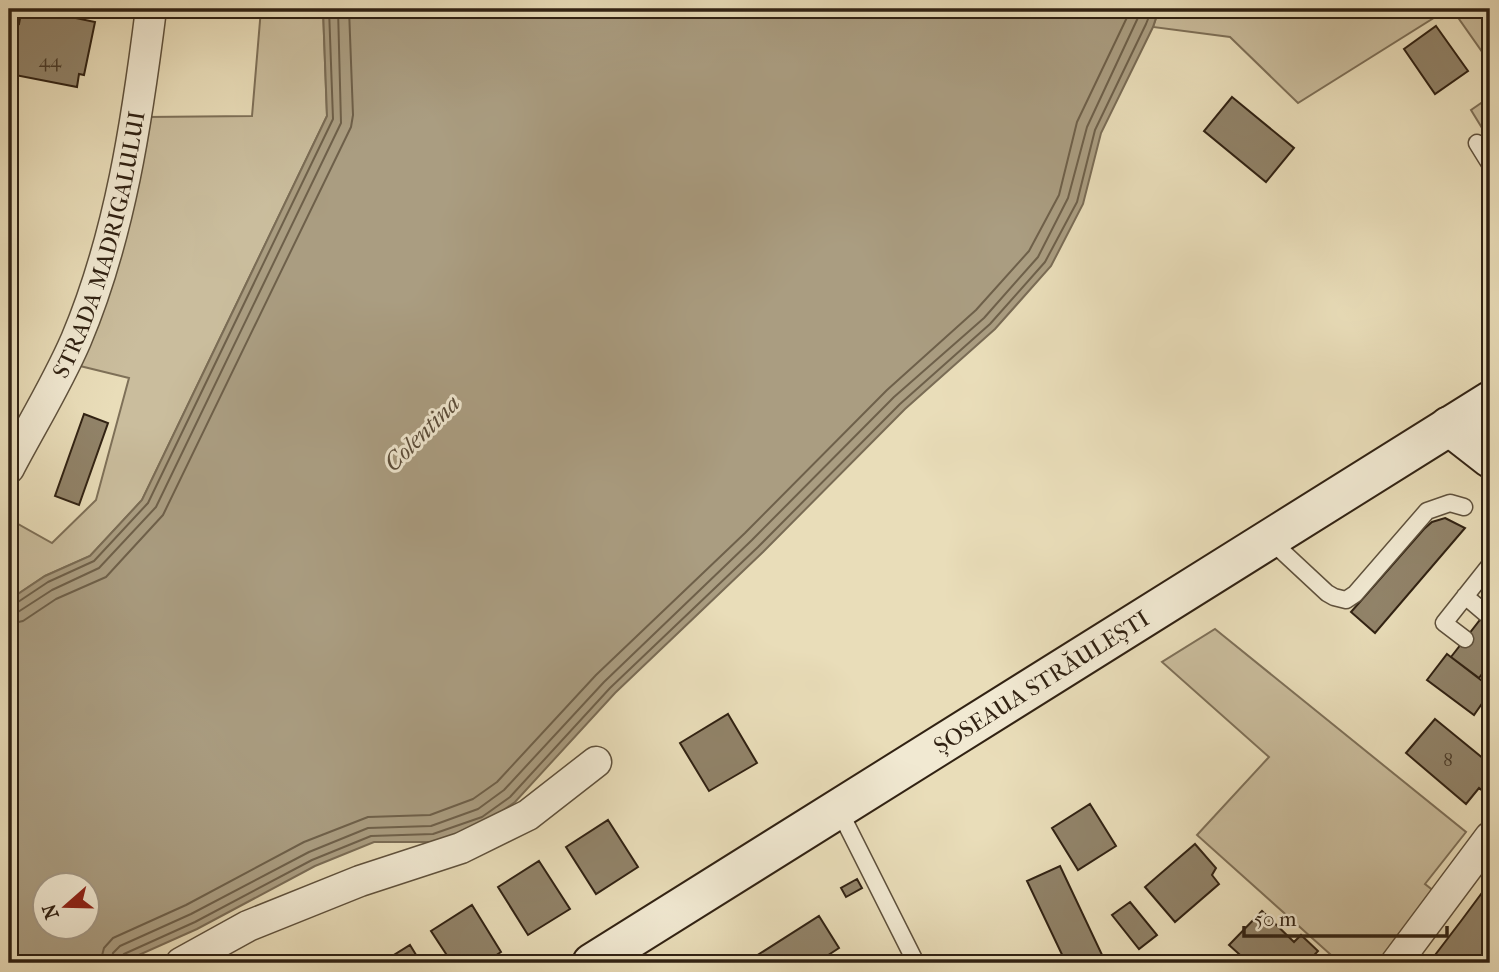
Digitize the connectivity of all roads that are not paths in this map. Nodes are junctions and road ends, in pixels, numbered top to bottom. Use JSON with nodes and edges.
{"nodes":[{"id":1,"x":151,"y":9,"type":"edge"},
{"id":2,"x":1478,"y":143,"type":"dead end"},
{"id":3,"x":1490,"y":164,"type":"edge"},
{"id":4,"x":1490,"y":401,"type":"edge"},
{"id":5,"x":1449,"y":426,"type":"junction"},
{"id":6,"x":1490,"y":458,"type":"edge"},
{"id":7,"x":9,"y":468,"type":"edge"},
{"id":8,"x":1464,"y":507,"type":"dead end"},
{"id":9,"x":1269,"y":539,"type":"junction"},
{"id":10,"x":1489,"y":570,"type":"edge"},
{"id":11,"x":1465,"y":596,"type":"junction"},
{"id":12,"x":1485,"y":613,"type":"dead end"},
{"id":13,"x":1465,"y":639,"type":"dead end"},
{"id":14,"x":596,"y":762,"type":"dead end"},
{"id":15,"x":838,"y":808,"type":"junction"},
{"id":16,"x":1490,"y":837,"type":"edge"},
{"id":17,"x":181,"y":963,"type":"edge"},
{"id":18,"x":592,"y":963,"type":"edge"},
{"id":19,"x":916,"y":963,"type":"edge"},
{"id":20,"x":1396,"y":963,"type":"edge"}],
"edges":[{"from":1,"to":7,"type":"street","name":"STRADA MADRIGALULUI"},
{"from":2,"to":3,"type":"lane"},
{"from":4,"to":5,"type":"street","name":"ȘOSEAUA STRĂULEȘTI"},
{"from":5,"to":6,"type":"street"},
{"from":5,"to":9,"type":"street","name":"ȘOSEAUA STRĂULEȘTI"},
{"from":8,"to":9,"type":"lane"},
{"from":9,"to":15,"type":"street","name":"ȘOSEAUA STRĂULEȘTI"},
{"from":10,"to":11,"type":"lane"},
{"from":11,"to":12,"type":"lane"},
{"from":11,"to":13,"type":"lane"},
{"from":14,"to":17,"type":"street"},
{"from":15,"to":18,"type":"street","name":"ȘOSEAUA STRĂULEȘTI"},
{"from":15,"to":19,"type":"lane"},
{"from":16,"to":20,"type":"street"}]}
